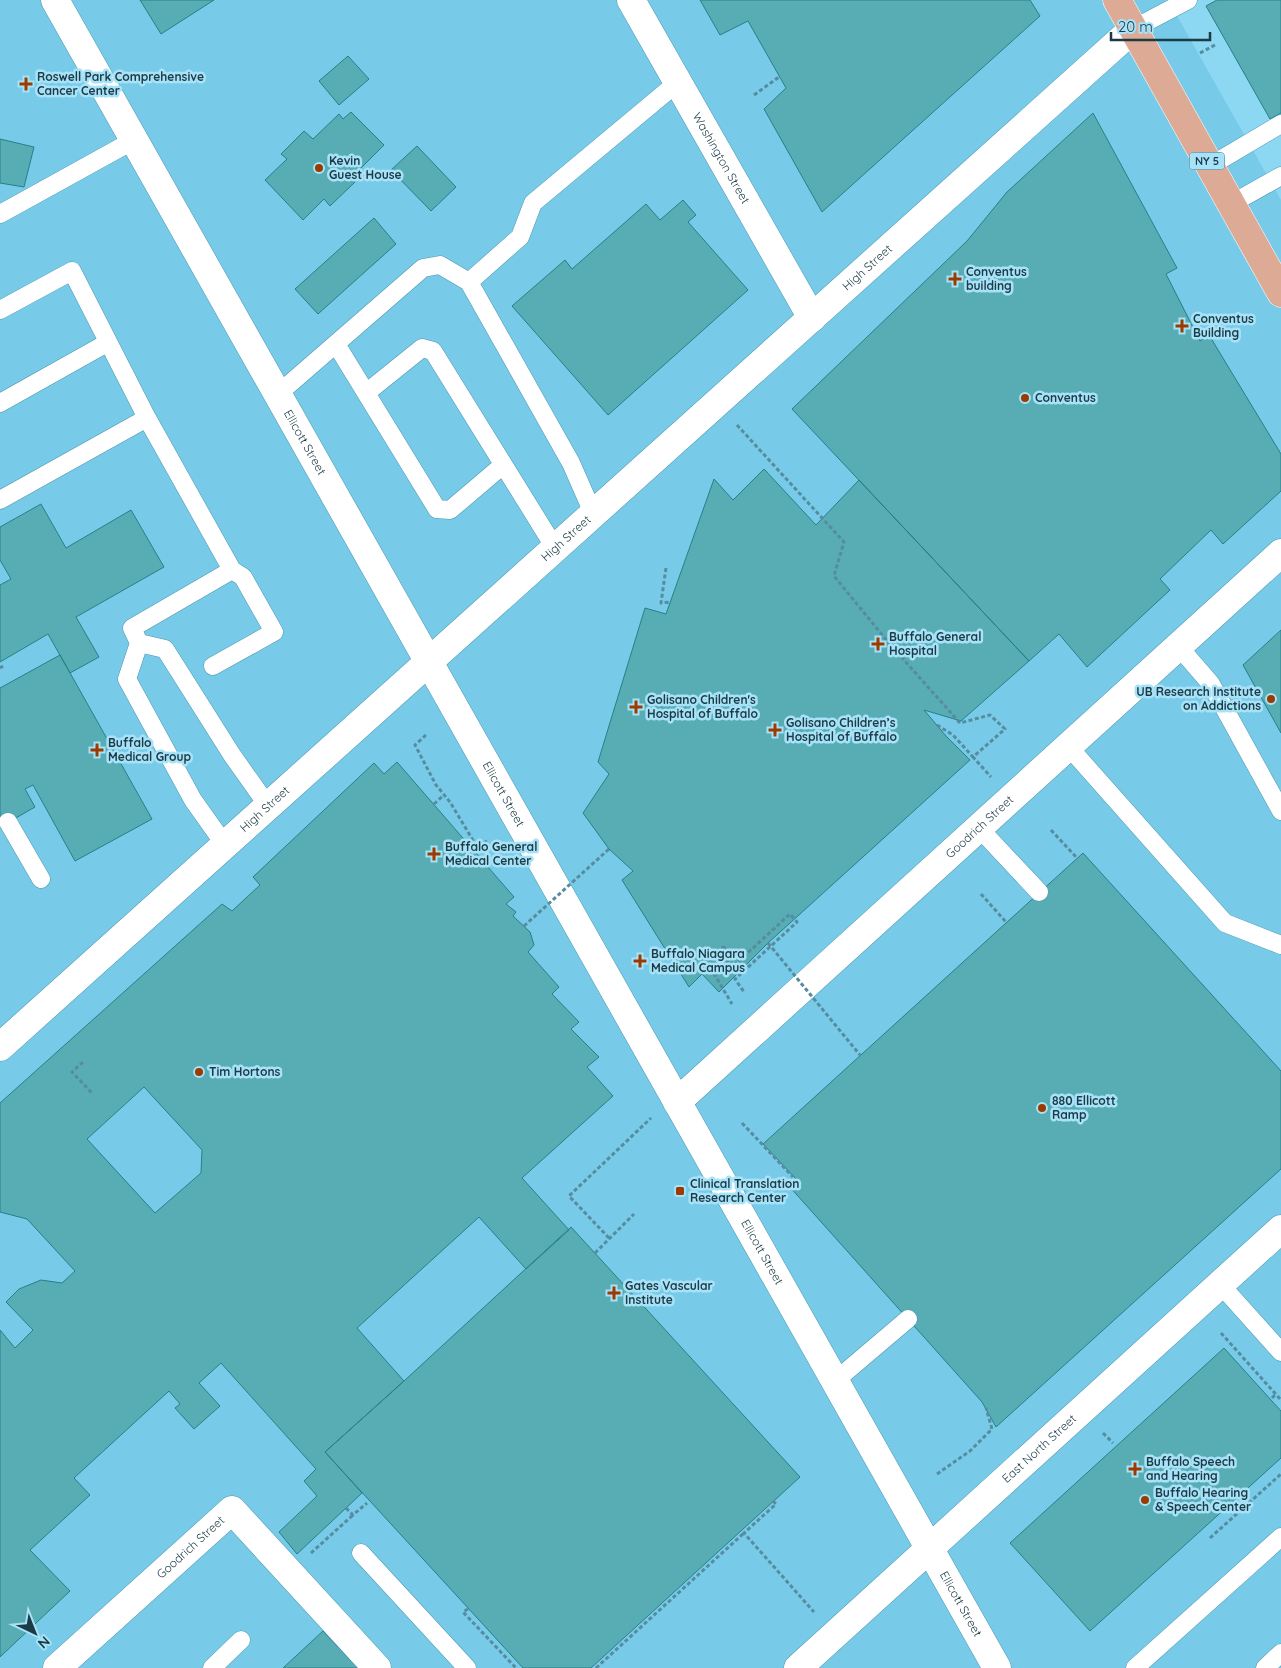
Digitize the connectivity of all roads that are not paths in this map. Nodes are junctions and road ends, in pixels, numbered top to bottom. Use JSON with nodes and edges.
{"nodes":[{"id":1,"x":55,"y":0,"type":"edge"},
{"id":2,"x":631,"y":0,"type":"edge"},
{"id":3,"x":1117,"y":0,"type":"edge"},
{"id":4,"x":1188,"y":0,"type":"edge"},
{"id":5,"x":1133,"y":29,"type":"junction"},
{"id":6,"x":678,"y":82,"type":"junction"},
{"id":7,"x":1281,"y":124,"type":"edge"},
{"id":8,"x":134,"y":140,"type":"junction"},
{"id":9,"x":1210,"y":166,"type":"junction"},
{"id":10,"x":1281,"y":176,"type":"edge"},
{"id":11,"x":1231,"y":204,"type":"junction"},
{"id":12,"x":0,"y":214,"type":"edge"},
{"id":13,"x":469,"y":282,"type":"junction"},
{"id":14,"x":1281,"y":293,"type":"edge"},
{"id":15,"x":0,"y":310,"type":"edge"},
{"id":16,"x":812,"y":318,"type":"junction"},
{"id":17,"x":108,"y":343,"type":"junction"},
{"id":18,"x":336,"y":344,"type":"junction"},
{"id":19,"x":278,"y":394,"type":"junction"},
{"id":20,"x":366,"y":394,"type":"junction"},
{"id":21,"x":0,"y":403,"type":"edge"},
{"id":22,"x":147,"y":418,"type":"junction"},
{"id":23,"x":503,"y":465,"type":"junction"},
{"id":24,"x":0,"y":500,"type":"edge"},
{"id":25,"x":592,"y":513,"type":"junction"},
{"id":26,"x":555,"y":548,"type":"junction"},
{"id":27,"x":1281,"y":553,"type":"edge"},
{"id":28,"x":232,"y":570,"type":"junction"},
{"id":29,"x":139,"y":644,"type":"junction"},
{"id":30,"x":1179,"y":646,"type":"junction"},
{"id":31,"x":429,"y":661,"type":"junction"},
{"id":32,"x":213,"y":666,"type":"dead end"},
{"id":33,"x":1068,"y":746,"type":"junction"},
{"id":34,"x":268,"y":806,"type":"junction"},
{"id":35,"x":1281,"y":811,"type":"edge"},
{"id":36,"x":8,"y":822,"type":"dead end"},
{"id":37,"x":979,"y":828,"type":"junction"},
{"id":38,"x":225,"y":845,"type":"junction"},
{"id":39,"x":41,"y":879,"type":"dead end"},
{"id":40,"x":1039,"y":892,"type":"dead end"},
{"id":41,"x":1281,"y":945,"type":"edge"},
{"id":42,"x":2,"y":1038,"type":"edge"},
{"id":43,"x":666,"y":1108,"type":"junction"},
{"id":44,"x":1281,"y":1229,"type":"edge"},
{"id":45,"x":1220,"y":1284,"type":"junction"},
{"id":46,"x":908,"y":1319,"type":"dead end"},
{"id":47,"x":1281,"y":1352,"type":"edge"},
{"id":48,"x":835,"y":1381,"type":"junction"},
{"id":49,"x":1281,"y":1538,"type":"edge"},
{"id":50,"x":929,"y":1549,"type":"junction"},
{"id":51,"x":361,"y":1553,"type":"dead end"},
{"id":52,"x":241,"y":1640,"type":"dead end"},
{"id":53,"x":1281,"y":1653,"type":"edge"},
{"id":54,"x":57,"y":1668,"type":"edge"},
{"id":55,"x":212,"y":1668,"type":"edge"},
{"id":56,"x":377,"y":1668,"type":"edge"},
{"id":57,"x":467,"y":1668,"type":"edge"},
{"id":58,"x":798,"y":1668,"type":"edge"},
{"id":59,"x":997,"y":1668,"type":"edge"},
{"id":60,"x":1135,"y":1668,"type":"edge"},
{"id":61,"x":1265,"y":1668,"type":"edge"}],
"edges":[{"from":1,"to":8,"type":"street","name":"Ellicott Street"},
{"from":2,"to":6,"type":"street","name":"Washington Street"},
{"from":3,"to":5,"type":"main road","number":"NY 5"},
{"from":4,"to":5,"type":"lane"},
{"from":5,"to":9,"type":"main road","number":"NY 5"},
{"from":5,"to":16,"type":"street","name":"High Street"},
{"from":6,"to":13,"type":"lane"},
{"from":6,"to":16,"type":"street","name":"Washington Street"},
{"from":7,"to":9,"type":"lane"},
{"from":8,"to":12,"type":"lane"},
{"from":8,"to":19,"type":"street","name":"Ellicott Street"},
{"from":9,"to":11,"type":"main road","number":"NY 5"},
{"from":10,"to":11,"type":"lane"},
{"from":11,"to":14,"type":"main road","number":"NY 5"},
{"from":13,"to":18,"type":"lane"},
{"from":13,"to":25,"type":"lane"},
{"from":15,"to":17,"type":"lane"},
{"from":16,"to":25,"type":"street","name":"High Street"},
{"from":17,"to":21,"type":"lane"},
{"from":17,"to":22,"type":"lane"},
{"from":18,"to":19,"type":"lane"},
{"from":18,"to":20,"type":"lane"},
{"from":19,"to":31,"type":"street","name":"Ellicott Street"},
{"from":20,"to":23,"type":"lane"},
{"from":20,"to":23,"type":"lane"},
{"from":22,"to":24,"type":"lane"},
{"from":22,"to":28,"type":"lane"},
{"from":23,"to":26,"type":"lane"},
{"from":25,"to":26,"type":"street","name":"High Street"},
{"from":26,"to":31,"type":"street","name":"High Street"},
{"from":27,"to":30,"type":"street","name":"Goodrich Street"},
{"from":28,"to":29,"type":"lane"},
{"from":28,"to":32,"type":"lane"},
{"from":29,"to":34,"type":"lane"},
{"from":29,"to":38,"type":"lane"},
{"from":30,"to":33,"type":"street","name":"Goodrich Street"},
{"from":30,"to":35,"type":"lane"},
{"from":31,"to":34,"type":"street","name":"High Street"},
{"from":31,"to":43,"type":"street","name":"Ellicott Street"},
{"from":33,"to":37,"type":"street","name":"Goodrich Street"},
{"from":33,"to":41,"type":"lane"},
{"from":34,"to":38,"type":"street","name":"High Street"},
{"from":36,"to":39,"type":"lane"},
{"from":37,"to":40,"type":"lane"},
{"from":37,"to":43,"type":"street","name":"Goodrich Street"},
{"from":38,"to":42,"type":"street","name":"High Street"},
{"from":43,"to":48,"type":"street","name":"Ellicott Street"},
{"from":44,"to":45,"type":"street","name":"East North Street"},
{"from":45,"to":47,"type":"lane"},
{"from":45,"to":50,"type":"street","name":"East North Street"},
{"from":46,"to":48,"type":"lane"},
{"from":48,"to":50,"type":"street","name":"Ellicott Street"},
{"from":49,"to":60,"type":"lane"},
{"from":50,"to":58,"type":"street","name":"East North Street"},
{"from":50,"to":59,"type":"street","name":"Ellicott Street"},
{"from":51,"to":57,"type":"lane"},
{"from":52,"to":55,"type":"lane"},
{"from":53,"to":61,"type":"lane"},
{"from":54,"to":56,"type":"street","name":"Goodrich Street"}]}
